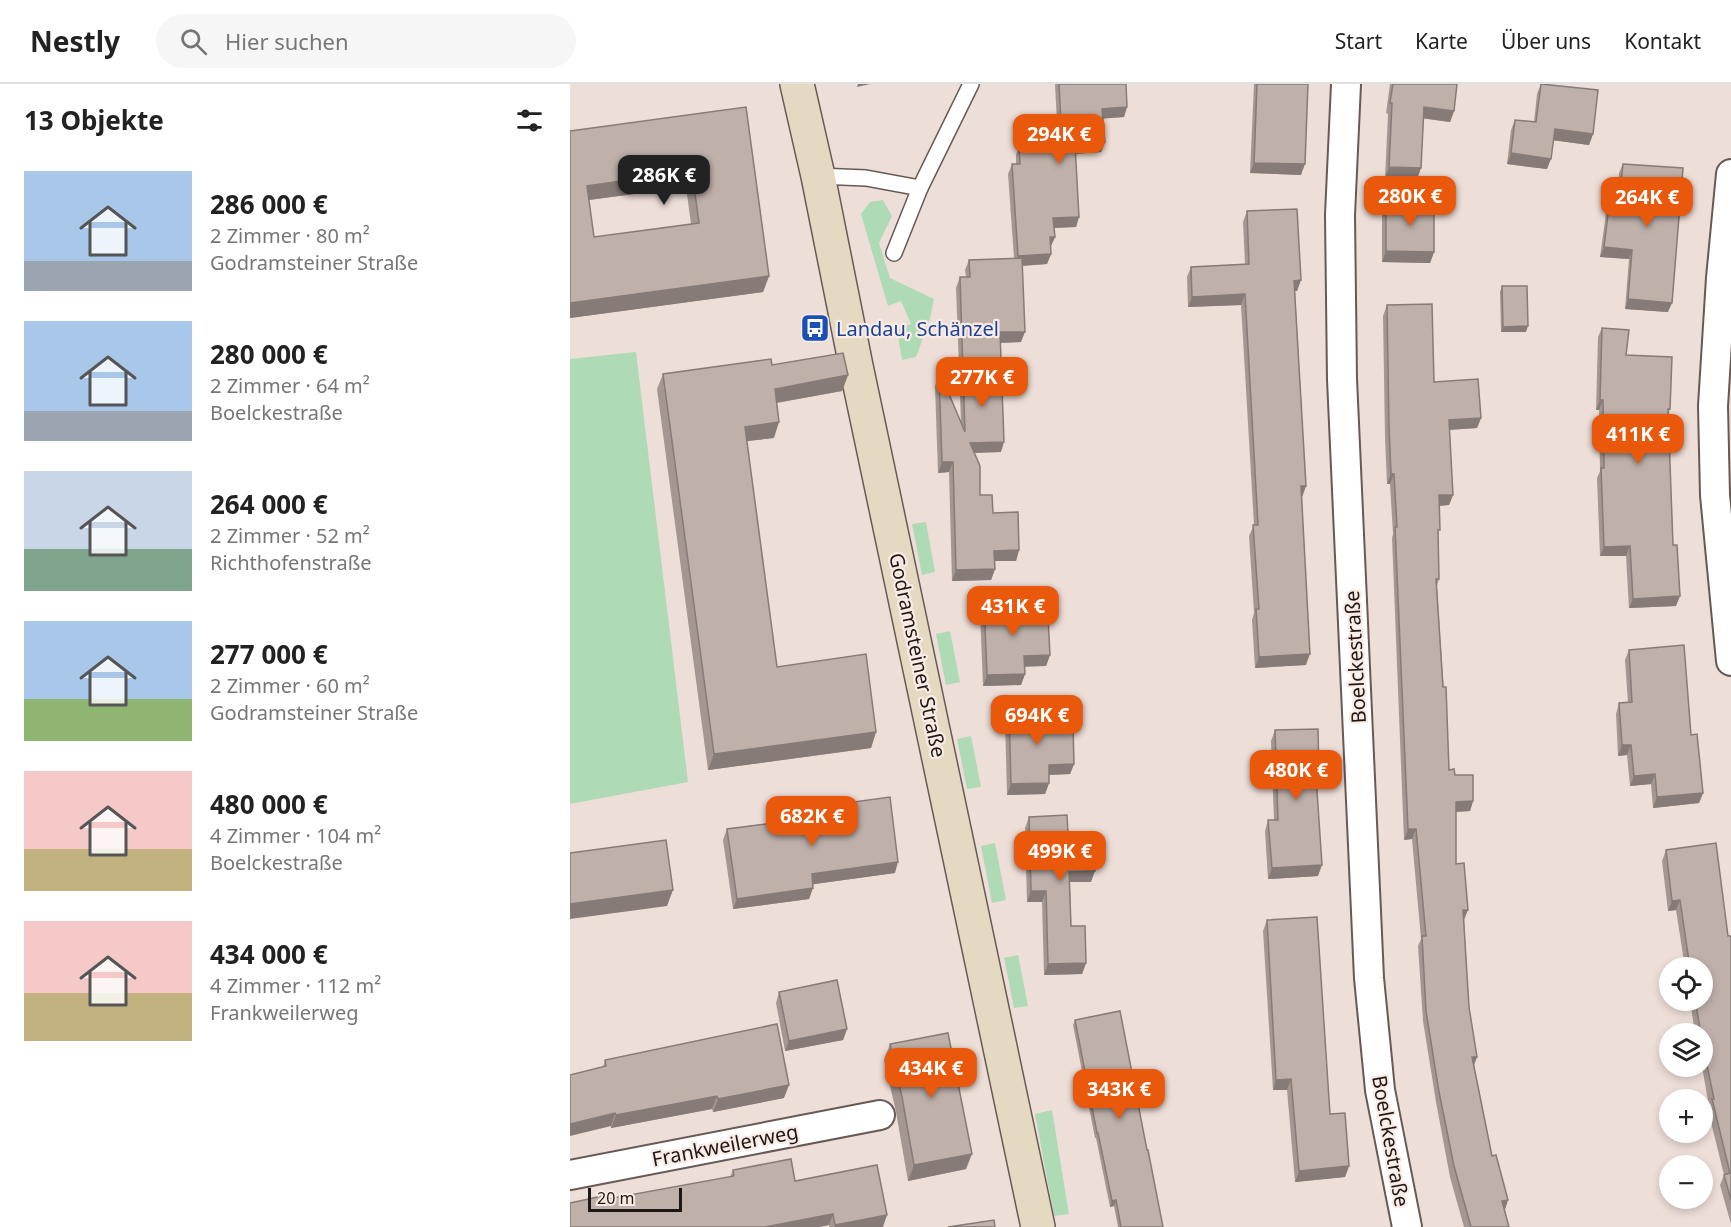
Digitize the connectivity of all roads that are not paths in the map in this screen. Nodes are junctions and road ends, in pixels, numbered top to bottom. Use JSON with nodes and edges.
{"nodes":[{"id":1,"x":797,"y":84,"type":"edge"},
{"id":2,"x":971,"y":84,"type":"edge"},
{"id":3,"x":1346,"y":84,"type":"edge"},
{"id":4,"x":1731,"y":174,"type":"edge"},
{"id":5,"x":818,"y":176,"type":"junction"},
{"id":6,"x":920,"y":188,"type":"junction"},
{"id":7,"x":894,"y":253,"type":"dead end"},
{"id":8,"x":1731,"y":661,"type":"edge"},
{"id":9,"x":880,"y":1115,"type":"dead end"},
{"id":10,"x":570,"y":1175,"type":"edge"},
{"id":11,"x":1038,"y":1227,"type":"edge"},
{"id":12,"x":1407,"y":1227,"type":"edge"}],
"edges":[{"from":1,"to":5,"type":"street","name":"Godramsteiner Straße"},
{"from":2,"to":6,"type":"lane"},
{"from":3,"to":12,"type":"street","name":"Boelckestraße"},
{"from":4,"to":8,"type":"street"},
{"from":5,"to":6,"type":"lane"},
{"from":5,"to":11,"type":"street","name":"Godramsteiner Straße"},
{"from":6,"to":7,"type":"lane"},
{"from":9,"to":10,"type":"street","name":"Frankweilerweg"}]}
